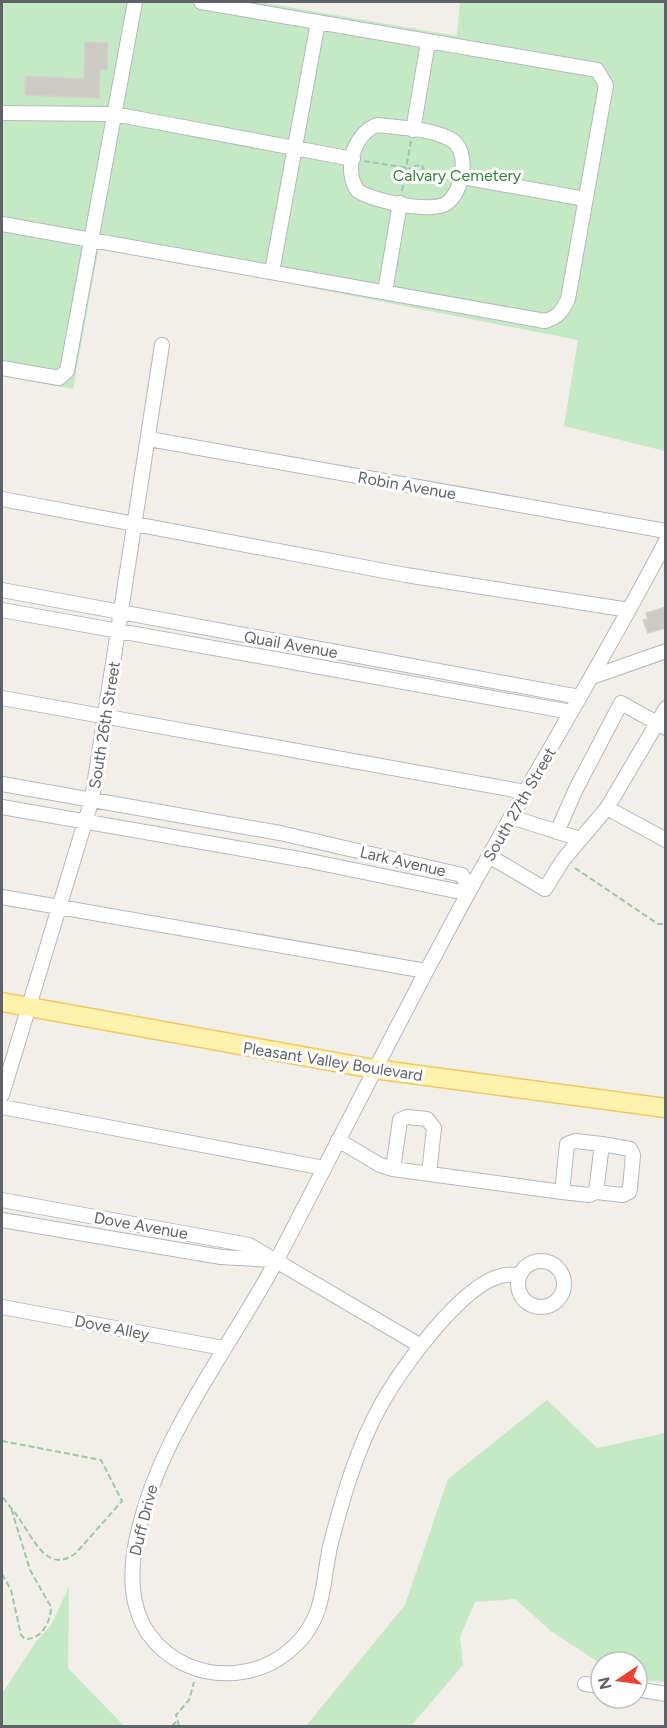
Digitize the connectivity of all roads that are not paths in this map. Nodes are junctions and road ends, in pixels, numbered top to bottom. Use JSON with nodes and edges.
{"nodes":[{"id":1,"x":135,"y":2,"type":"edge"},
{"id":2,"x":201,"y":2,"type":"edge"},
{"id":3,"x":318,"y":22,"type":"junction"},
{"id":4,"x":428,"y":42,"type":"junction"},
{"id":5,"x":2,"y":113,"type":"edge"},
{"id":6,"x":114,"y":114,"type":"junction"},
{"id":7,"x":413,"y":130,"type":"junction"},
{"id":8,"x":294,"y":148,"type":"junction"},
{"id":9,"x":353,"y":159,"type":"junction"},
{"id":10,"x":462,"y":177,"type":"junction"},
{"id":11,"x":585,"y":199,"type":"junction"},
{"id":12,"x":400,"y":203,"type":"junction"},
{"id":13,"x":2,"y":224,"type":"edge"},
{"id":14,"x":91,"y":240,"type":"junction"},
{"id":15,"x":272,"y":272,"type":"junction"},
{"id":16,"x":385,"y":292,"type":"junction"},
{"id":17,"x":162,"y":345,"type":"dead end"},
{"id":18,"x":2,"y":368,"type":"edge"},
{"id":19,"x":149,"y":439,"type":"junction"},
{"id":20,"x":2,"y":499,"type":"edge"},
{"id":21,"x":135,"y":525,"type":"junction"},
{"id":22,"x":666,"y":531,"type":"edge"},
{"id":23,"x":666,"y":541,"type":"edge"},
{"id":24,"x":2,"y":590,"type":"edge"},
{"id":25,"x":2,"y":610,"type":"edge"},
{"id":26,"x":629,"y":610,"type":"junction"},
{"id":27,"x":122,"y":613,"type":"junction"},
{"id":28,"x":119,"y":631,"type":"junction"},
{"id":29,"x":270,"y":640,"type":"junction"},
{"id":30,"x":666,"y":651,"type":"edge"},
{"id":31,"x":267,"y":658,"type":"junction"},
{"id":32,"x":592,"y":677,"type":"junction"},
{"id":33,"x":580,"y":697,"type":"junction"},
{"id":34,"x":2,"y":698,"type":"edge"},
{"id":35,"x":666,"y":708,"type":"edge"},
{"id":36,"x":572,"y":712,"type":"junction"},
{"id":37,"x":105,"y":717,"type":"junction"},
{"id":38,"x":661,"y":725,"type":"edge"},
{"id":39,"x":2,"y":784,"type":"edge"},
{"id":40,"x":526,"y":792,"type":"junction"},
{"id":41,"x":92,"y":800,"type":"junction"},
{"id":42,"x":2,"y":807,"type":"edge"},
{"id":43,"x":607,"y":808,"type":"junction"},
{"id":44,"x":511,"y":817,"type":"junction"},
{"id":45,"x":85,"y":822,"type":"junction"},
{"id":46,"x":556,"y":832,"type":"junction"},
{"id":47,"x":580,"y":839,"type":"junction"},
{"id":48,"x":666,"y":840,"type":"edge"},
{"id":49,"x":489,"y":856,"type":"junction"},
{"id":50,"x":470,"y":889,"type":"junction"},
{"id":51,"x":2,"y":897,"type":"edge"},
{"id":52,"x":57,"y":908,"type":"junction"},
{"id":53,"x":426,"y":971,"type":"junction"},
{"id":54,"x":2,"y":1002,"type":"edge"},
{"id":55,"x":28,"y":1007,"type":"junction"},
{"id":56,"x":374,"y":1069,"type":"junction"},
{"id":57,"x":2,"y":1095,"type":"edge"},
{"id":58,"x":2,"y":1107,"type":"edge"},
{"id":59,"x":666,"y":1108,"type":"edge"},
{"id":60,"x":338,"y":1140,"type":"junction"},
{"id":61,"x":602,"y":1144,"type":"junction"},
{"id":62,"x":324,"y":1168,"type":"junction"},
{"id":63,"x":393,"y":1169,"type":"junction"},
{"id":64,"x":429,"y":1174,"type":"junction"},
{"id":65,"x":562,"y":1192,"type":"junction"},
{"id":66,"x":596,"y":1192,"type":"junction"},
{"id":67,"x":2,"y":1200,"type":"edge"},
{"id":68,"x":2,"y":1220,"type":"edge"},
{"id":69,"x":277,"y":1260,"type":"junction"},
{"id":70,"x":520,"y":1275,"type":"dead end"},
{"id":71,"x":2,"y":1307,"type":"edge"},
{"id":72,"x":421,"y":1346,"type":"junction"},
{"id":73,"x":223,"y":1348,"type":"junction"},
{"id":74,"x":585,"y":1684,"type":"dead end"},
{"id":75,"x":589,"y":1684,"type":"edge"},
{"id":76,"x":649,"y":1691,"type":"edge"},
{"id":77,"x":666,"y":1694,"type":"edge"}],
"edges":[{"from":1,"to":6,"type":"street"},
{"from":2,"to":3,"type":"street"},
{"from":3,"to":4,"type":"street"},
{"from":3,"to":8,"type":"street"},
{"from":4,"to":7,"type":"street"},
{"from":4,"to":11,"type":"street"},
{"from":5,"to":6,"type":"street"},
{"from":6,"to":8,"type":"street"},
{"from":6,"to":14,"type":"street"},
{"from":7,"to":9,"type":"street"},
{"from":7,"to":10,"type":"street"},
{"from":8,"to":9,"type":"street"},
{"from":8,"to":15,"type":"street"},
{"from":9,"to":12,"type":"street"},
{"from":10,"to":11,"type":"street"},
{"from":10,"to":12,"type":"street"},
{"from":11,"to":16,"type":"street"},
{"from":12,"to":16,"type":"street"},
{"from":13,"to":14,"type":"street"},
{"from":14,"to":15,"type":"street"},
{"from":14,"to":18,"type":"street"},
{"from":15,"to":16,"type":"street"},
{"from":17,"to":19,"type":"street","name":"South 26th Street"},
{"from":19,"to":21,"type":"street","name":"South 26th Street"},
{"from":19,"to":22,"type":"street","name":"Robin Avenue"},
{"from":20,"to":21,"type":"street"},
{"from":21,"to":26,"type":"street"},
{"from":21,"to":27,"type":"street","name":"South 26th Street"},
{"from":23,"to":26,"type":"street","name":"South 27th Street"},
{"from":24,"to":27,"type":"street","name":"Quail Avenue"},
{"from":25,"to":28,"type":"street","name":"Quail Avenue"},
{"from":26,"to":32,"type":"street","name":"South 27th Street"},
{"from":27,"to":28,"type":"street","name":"South 26th Street"},
{"from":27,"to":29,"type":"street","name":"Quail Avenue"},
{"from":28,"to":31,"type":"street","name":"Quail Avenue"},
{"from":28,"to":37,"type":"street","name":"South 26th Street"},
{"from":29,"to":31,"type":"street"},
{"from":29,"to":33,"type":"street","name":"Quail Avenue"},
{"from":30,"to":32,"type":"street"},
{"from":31,"to":36,"type":"street","name":"Quail Avenue"},
{"from":32,"to":33,"type":"street","name":"South 27th Street"},
{"from":33,"to":36,"type":"street","name":"South 27th Street"},
{"from":34,"to":37,"type":"street"},
{"from":35,"to":38,"type":"street"},
{"from":36,"to":40,"type":"street","name":"South 27th Street"},
{"from":37,"to":40,"type":"street"},
{"from":37,"to":41,"type":"street","name":"South 26th Street"},
{"from":38,"to":43,"type":"street"},
{"from":38,"to":46,"type":"street"},
{"from":39,"to":41,"type":"street","name":"Lark Avenue"},
{"from":40,"to":44,"type":"street","name":"South 27th Street"},
{"from":41,"to":45,"type":"street","name":"South 26th Street"},
{"from":41,"to":50,"type":"street","name":"Lark Avenue"},
{"from":42,"to":45,"type":"street","name":"Lark Avenue"},
{"from":43,"to":47,"type":"street"},
{"from":43,"to":48,"type":"street"},
{"from":44,"to":46,"type":"street"},
{"from":44,"to":49,"type":"street","name":"South 27th Street"},
{"from":45,"to":50,"type":"street","name":"Lark Avenue"},
{"from":45,"to":52,"type":"street","name":"South 26th Street"},
{"from":46,"to":47,"type":"street"},
{"from":47,"to":49,"type":"street"},
{"from":49,"to":50,"type":"street","name":"South 27th Street"},
{"from":50,"to":53,"type":"street","name":"South 27th Street"},
{"from":51,"to":52,"type":"street"},
{"from":52,"to":53,"type":"street"},
{"from":52,"to":55,"type":"street","name":"South 26th Street"},
{"from":53,"to":56,"type":"street","name":"South 27th Street"},
{"from":54,"to":55,"type":"main road","name":"Pleasant Valley Boulevard"},
{"from":55,"to":56,"type":"main road","name":"Pleasant Valley Boulevard"},
{"from":55,"to":57,"type":"street","name":"South 26th Street"},
{"from":56,"to":59,"type":"main road","name":"Pleasant Valley Boulevard"},
{"from":56,"to":60,"type":"street","name":"Duff Drive"},
{"from":58,"to":62,"type":"street"},
{"from":60,"to":62,"type":"street","name":"Duff Drive"},
{"from":60,"to":63,"type":"street"},
{"from":61,"to":65,"type":"street"},
{"from":61,"to":66,"type":"street"},
{"from":61,"to":66,"type":"street"},
{"from":62,"to":69,"type":"street","name":"Duff Drive"},
{"from":63,"to":64,"type":"street"},
{"from":63,"to":64,"type":"street"},
{"from":64,"to":65,"type":"street"},
{"from":65,"to":66,"type":"street"},
{"from":67,"to":69,"type":"street","name":"Dove Avenue"},
{"from":68,"to":69,"type":"street","name":"Dove Avenue"},
{"from":69,"to":72,"type":"street","name":"Dove Avenue"},
{"from":69,"to":73,"type":"street","name":"Duff Drive"},
{"from":70,"to":72,"type":"street","name":"Duff Drive"},
{"from":71,"to":73,"type":"street","name":"Dove Alley"},
{"from":72,"to":73,"type":"street","name":"Duff Drive"},
{"from":74,"to":75,"type":"street"},
{"from":76,"to":77,"type":"street"}]}
